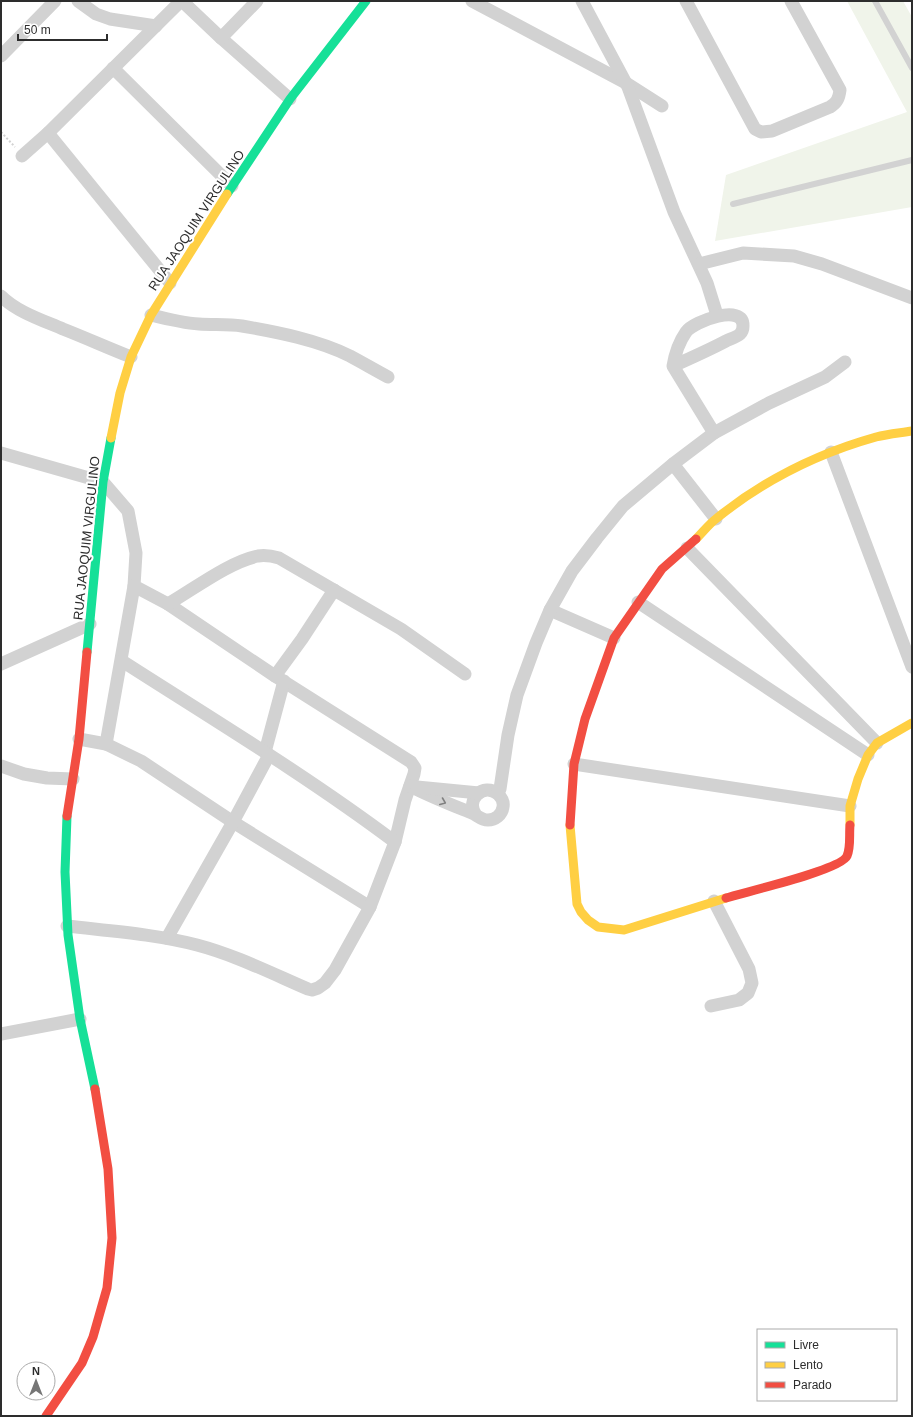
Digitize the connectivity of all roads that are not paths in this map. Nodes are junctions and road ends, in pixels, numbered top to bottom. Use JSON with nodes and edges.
{"nodes":[{"id":1,"x":55,"y":1,"type":"edge"},
{"id":2,"x":78,"y":1,"type":"edge"},
{"id":3,"x":181,"y":1,"type":"edge"},
{"id":4,"x":257,"y":1,"type":"edge"},
{"id":5,"x":366,"y":1,"type":"edge"},
{"id":6,"x":472,"y":1,"type":"edge"},
{"id":7,"x":582,"y":1,"type":"edge"},
{"id":8,"x":686,"y":1,"type":"edge"},
{"id":9,"x":792,"y":1,"type":"edge"},
{"id":10,"x":875,"y":1,"type":"edge"},
{"id":11,"x":156,"y":26,"type":"junction"},
{"id":12,"x":221,"y":38,"type":"junction"},
{"id":13,"x":1,"y":56,"type":"edge"},
{"id":14,"x":113,"y":68,"type":"junction"},
{"id":15,"x":912,"y":68,"type":"edge"},
{"id":16,"x":626,"y":83,"type":"junction"},
{"id":17,"x":290,"y":99,"type":"junction"},
{"id":18,"x":662,"y":106,"type":"dead end"},
{"id":19,"x":48,"y":133,"type":"junction"},
{"id":20,"x":22,"y":156,"type":"road end"},
{"id":21,"x":912,"y":160,"type":"edge"},
{"id":22,"x":232,"y":186,"type":"junction"},
{"id":23,"x":733,"y":204,"type":"dead end"},
{"id":24,"x":699,"y":264,"type":"junction"},
{"id":25,"x":170,"y":283,"type":"junction"},
{"id":26,"x":1,"y":296,"type":"edge"},
{"id":27,"x":912,"y":298,"type":"edge"},
{"id":28,"x":151,"y":315,"type":"junction"},
{"id":29,"x":717,"y":315,"type":"junction"},
{"id":30,"x":131,"y":357,"type":"junction"},
{"id":31,"x":845,"y":362,"type":"dead end"},
{"id":32,"x":673,"y":366,"type":"junction"},
{"id":33,"x":388,"y":377,"type":"dead end"},
{"id":34,"x":912,"y":431,"type":"edge"},
{"id":35,"x":714,"y":433,"type":"junction"},
{"id":36,"x":831,"y":452,"type":"junction"},
{"id":37,"x":1,"y":453,"type":"edge"},
{"id":38,"x":673,"y":464,"type":"junction"},
{"id":39,"x":103,"y":482,"type":"junction"},
{"id":40,"x":716,"y":518,"type":"junction"},
{"id":41,"x":687,"y":548,"type":"junction"},
{"id":42,"x":134,"y":586,"type":"junction"},
{"id":43,"x":334,"y":590,"type":"junction"},
{"id":44,"x":638,"y":602,"type":"junction"},
{"id":45,"x":168,"y":604,"type":"junction"},
{"id":46,"x":550,"y":610,"type":"junction"},
{"id":47,"x":90,"y":624,"type":"junction"},
{"id":48,"x":614,"y":638,"type":"junction"},
{"id":49,"x":122,"y":661,"type":"junction"},
{"id":50,"x":1,"y":664,"type":"edge"},
{"id":51,"x":912,"y":667,"type":"edge"},
{"id":52,"x":465,"y":674,"type":"dead end"},
{"id":53,"x":279,"y":679,"type":"junction"},
{"id":54,"x":912,"y":723,"type":"edge"},
{"id":55,"x":79,"y":739,"type":"junction"},
{"id":56,"x":877,"y":743,"type":"junction"},
{"id":57,"x":106,"y":744,"type":"junction"},
{"id":58,"x":267,"y":754,"type":"junction"},
{"id":59,"x":868,"y":754,"type":"junction"},
{"id":60,"x":574,"y":764,"type":"junction"},
{"id":61,"x":1,"y":766,"type":"edge"},
{"id":62,"x":73,"y":779,"type":"junction"},
{"id":63,"x":410,"y":786,"type":"junction"},
{"id":64,"x":479,"y":793,"type":"junction"},
{"id":65,"x":497,"y":793,"type":"junction"},
{"id":66,"x":850,"y":806,"type":"junction"},
{"id":67,"x":476,"y":815,"type":"junction"},
{"id":68,"x":233,"y":822,"type":"junction"},
{"id":69,"x":395,"y":842,"type":"junction"},
{"id":70,"x":714,"y":901,"type":"junction"},
{"id":71,"x":370,"y":907,"type":"junction"},
{"id":72,"x":68,"y":930,"type":"junction"},
{"id":73,"x":167,"y":938,"type":"junction"},
{"id":74,"x":711,"y":1006,"type":"dead end"},
{"id":75,"x":79,"y":1013,"type":"junction"},
{"id":76,"x":1,"y":1034,"type":"edge"},
{"id":77,"x":46,"y":1416,"type":"edge"}],
"edges":[{"from":1,"to":13,"type":"street"},
{"from":2,"to":11,"type":"street"},
{"from":3,"to":11,"type":"street"},
{"from":3,"to":12,"type":"street"},
{"from":4,"to":12,"type":"street"},
{"from":5,"to":17,"type":"main road","name":"RUA JAOQUIM VIRGULINO"},
{"from":6,"to":16,"type":"street"},
{"from":7,"to":16,"type":"street"},
{"from":8,"to":9,"type":"street"},
{"from":10,"to":15,"type":"lane"},
{"from":11,"to":14,"type":"street"},
{"from":12,"to":17,"type":"street"},
{"from":14,"to":19,"type":"street"},
{"from":14,"to":22,"type":"street"},
{"from":16,"to":18,"type":"street"},
{"from":16,"to":24,"type":"street"},
{"from":17,"to":22,"type":"main road","name":"RUA JAOQUIM VIRGULINO"},
{"from":19,"to":20,"type":"street"},
{"from":19,"to":25,"type":"street"},
{"from":21,"to":23,"type":"lane"},
{"from":22,"to":25,"type":"main road","name":"RUA JAOQUIM VIRGULINO"},
{"from":24,"to":27,"type":"street"},
{"from":24,"to":29,"type":"street"},
{"from":25,"to":28,"type":"main road","name":"RUA JAOQUIM VIRGULINO"},
{"from":26,"to":30,"type":"street"},
{"from":28,"to":30,"type":"main road","name":"RUA JAOQUIM VIRGULINO"},
{"from":28,"to":33,"type":"street"},
{"from":29,"to":32,"type":"street"},
{"from":29,"to":32,"type":"street"},
{"from":30,"to":39,"type":"main road","name":"RUA JAOQUIM VIRGULINO"},
{"from":31,"to":35,"type":"street"},
{"from":32,"to":35,"type":"street"},
{"from":34,"to":36,"type":"main road"},
{"from":35,"to":38,"type":"street"},
{"from":36,"to":40,"type":"main road"},
{"from":36,"to":51,"type":"street"},
{"from":37,"to":39,"type":"street"},
{"from":38,"to":40,"type":"street"},
{"from":38,"to":46,"type":"street"},
{"from":39,"to":42,"type":"street"},
{"from":39,"to":47,"type":"main road","name":"RUA JAOQUIM VIRGULINO"},
{"from":40,"to":41,"type":"main road"},
{"from":41,"to":44,"type":"main road"},
{"from":41,"to":56,"type":"street"},
{"from":42,"to":45,"type":"street"},
{"from":42,"to":49,"type":"street"},
{"from":43,"to":45,"type":"street"},
{"from":43,"to":52,"type":"street"},
{"from":43,"to":53,"type":"street"},
{"from":44,"to":48,"type":"main road"},
{"from":44,"to":59,"type":"street"},
{"from":45,"to":53,"type":"street"},
{"from":46,"to":48,"type":"street"},
{"from":46,"to":65,"type":"street"},
{"from":47,"to":50,"type":"street"},
{"from":47,"to":55,"type":"main road","name":"RUA JAOQUIM VIRGULINO"},
{"from":48,"to":60,"type":"main road"},
{"from":49,"to":57,"type":"street"},
{"from":49,"to":58,"type":"street"},
{"from":53,"to":58,"type":"street"},
{"from":53,"to":63,"type":"street"},
{"from":54,"to":56,"type":"main road"},
{"from":55,"to":57,"type":"street"},
{"from":55,"to":62,"type":"main road","name":"RUA JAOQUIM VIRGULINO"},
{"from":56,"to":59,"type":"main road"},
{"from":57,"to":68,"type":"street"},
{"from":58,"to":68,"type":"street"},
{"from":58,"to":69,"type":"street"},
{"from":59,"to":66,"type":"main road"},
{"from":60,"to":66,"type":"street"},
{"from":60,"to":70,"type":"main road"},
{"from":61,"to":62,"type":"street"},
{"from":62,"to":72,"type":"main road","name":"RUA JAOQUIM VIRGULINO"},
{"from":63,"to":64,"type":"street"},
{"from":63,"to":67,"type":"street","one_way":true},
{"from":63,"to":69,"type":"street"},
{"from":64,"to":65,"type":"street"},
{"from":64,"to":67,"type":"street"},
{"from":65,"to":67,"type":"street"},
{"from":66,"to":70,"type":"main road"},
{"from":68,"to":71,"type":"street"},
{"from":68,"to":73,"type":"street"},
{"from":69,"to":71,"type":"street"},
{"from":70,"to":74,"type":"street"},
{"from":71,"to":73,"type":"street"},
{"from":72,"to":73,"type":"street"},
{"from":72,"to":75,"type":"main road","name":"RUA JAOQUIM VIRGULINO"},
{"from":75,"to":76,"type":"street"},
{"from":75,"to":77,"type":"main road","name":"RUA JAOQUIM VIRGULINO"}]}
